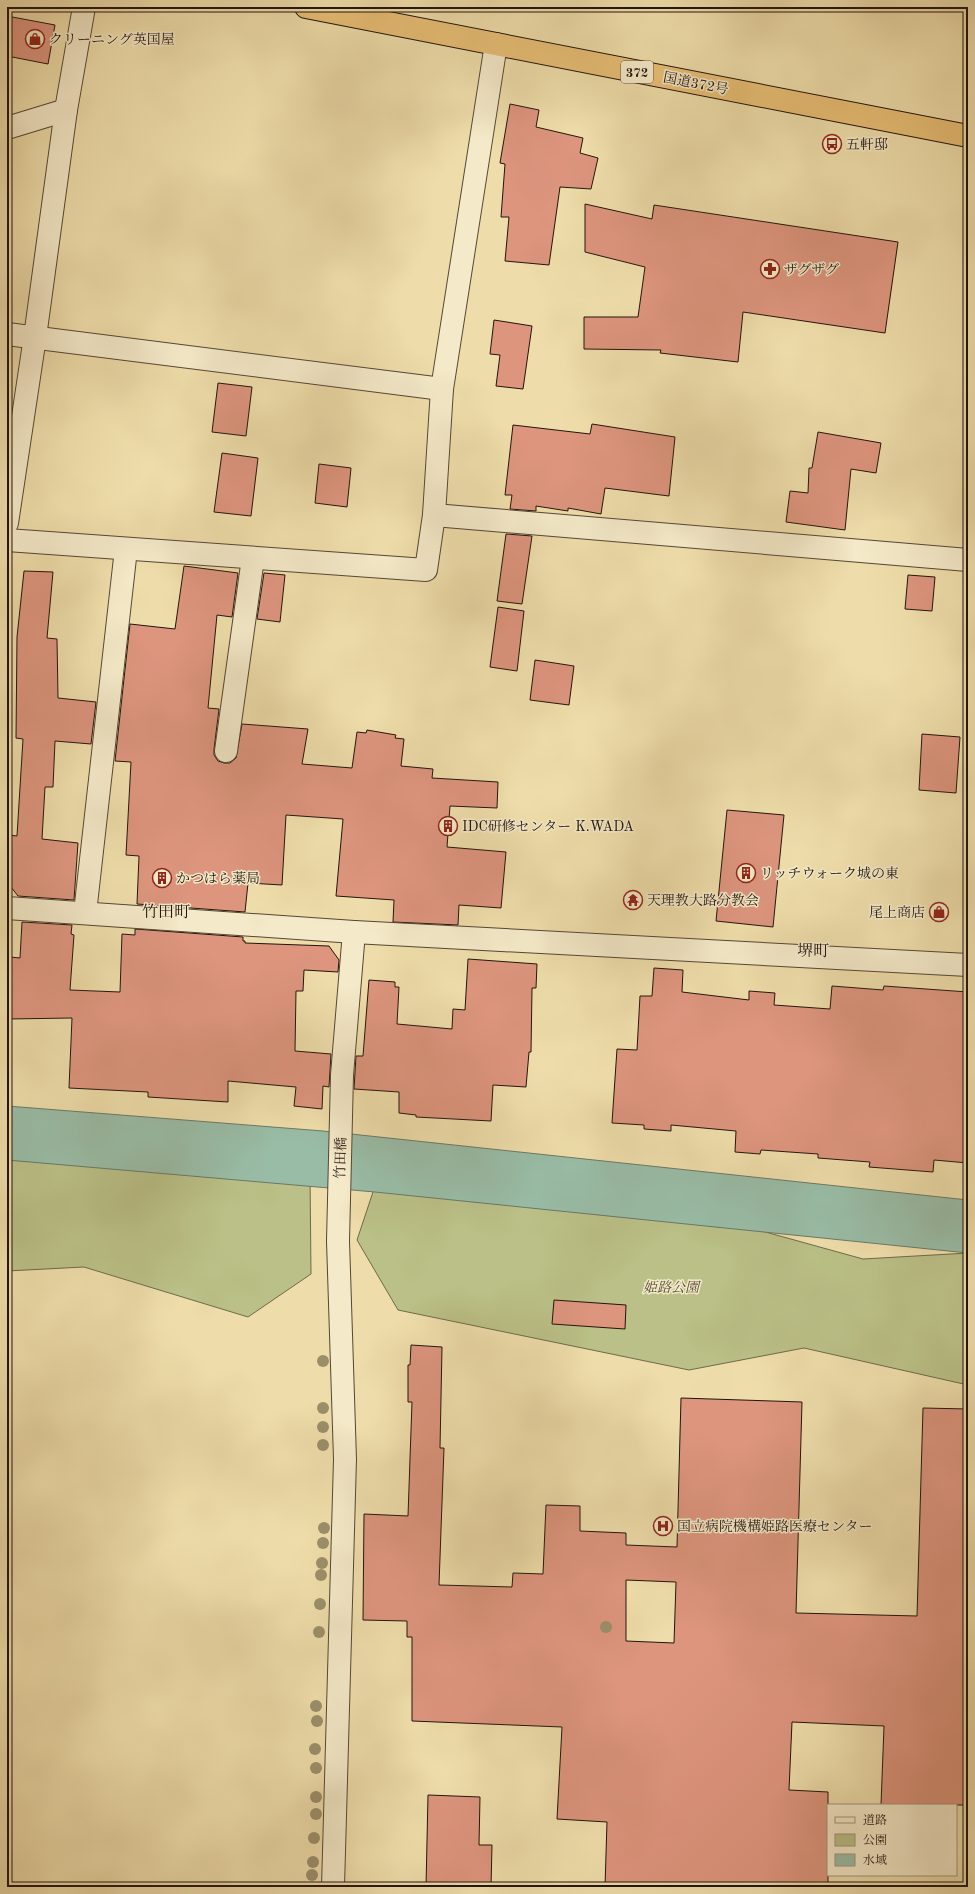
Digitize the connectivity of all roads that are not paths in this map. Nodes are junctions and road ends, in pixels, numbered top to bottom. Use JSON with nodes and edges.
{"nodes":[{"id":1,"x":84,"y":7,"type":"edge"},
{"id":2,"x":306,"y":7,"type":"edge"},
{"id":3,"x":496,"y":44,"type":"junction"},
{"id":4,"x":66,"y":110,"type":"junction"},
{"id":5,"x":7,"y":128,"type":"edge"},
{"id":6,"x":968,"y":136,"type":"edge"},
{"id":7,"x":7,"y":334,"type":"edge"},
{"id":8,"x":36,"y":337,"type":"junction"},
{"id":9,"x":442,"y":389,"type":"junction"},
{"id":10,"x":434,"y":515,"type":"junction"},
{"id":11,"x":7,"y":523,"type":"edge"},
{"id":12,"x":7,"y":540,"type":"edge"},
{"id":13,"x":126,"y":549,"type":"junction"},
{"id":14,"x":253,"y":558,"type":"junction"},
{"id":15,"x":968,"y":560,"type":"edge"},
{"id":16,"x":226,"y":751,"type":"dead end"},
{"id":17,"x":7,"y":908,"type":"edge"},
{"id":18,"x":85,"y":913,"type":"junction"},
{"id":19,"x":354,"y":932,"type":"junction"},
{"id":20,"x":968,"y":965,"type":"edge"},
{"id":21,"x":333,"y":1887,"type":"edge"}],
"edges":[{"from":1,"to":4,"type":"street"},
{"from":2,"to":3,"type":"highway","name":"国道372号","number":"372"},
{"from":3,"to":6,"type":"highway","name":"国道372号","number":"372"},
{"from":3,"to":9,"type":"street"},
{"from":4,"to":5,"type":"street"},
{"from":4,"to":8,"type":"street"},
{"from":7,"to":8,"type":"street"},
{"from":8,"to":9,"type":"street"},
{"from":8,"to":11,"type":"street"},
{"from":9,"to":10,"type":"street"},
{"from":10,"to":14,"type":"street"},
{"from":10,"to":15,"type":"street"},
{"from":12,"to":13,"type":"street"},
{"from":13,"to":14,"type":"street"},
{"from":13,"to":18,"type":"street"},
{"from":14,"to":16,"type":"street"},
{"from":17,"to":18,"type":"street"},
{"from":18,"to":19,"type":"street"},
{"from":19,"to":20,"type":"street"},
{"from":19,"to":21,"type":"street","name":"竹田橋"}]}
